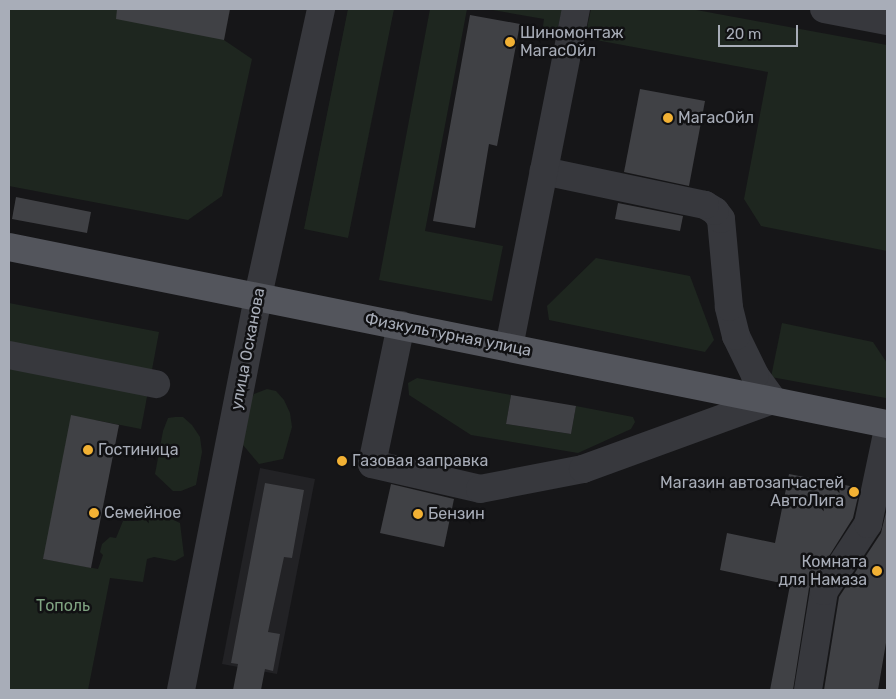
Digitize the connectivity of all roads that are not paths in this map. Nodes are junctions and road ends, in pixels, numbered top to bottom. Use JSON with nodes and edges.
{"nodes":[{"id":1,"x":320,"y":9,"type":"edge"},
{"id":2,"x":576,"y":9,"type":"edge"},
{"id":3,"x":824,"y":9,"type":"edge"},
{"id":4,"x":887,"y":21,"type":"edge"},
{"id":5,"x":544,"y":171,"type":"junction"},
{"id":6,"x":9,"y":247,"type":"edge"},
{"id":7,"x":258,"y":296,"type":"junction"},
{"id":8,"x":401,"y":325,"type":"junction"},
{"id":9,"x":509,"y":347,"type":"junction"},
{"id":10,"x":9,"y":356,"type":"edge"},
{"id":11,"x":156,"y":384,"type":"dead end"},
{"id":12,"x":773,"y":400,"type":"junction"},
{"id":13,"x":887,"y":424,"type":"edge"},
{"id":14,"x":887,"y":434,"type":"edge"},
{"id":15,"x":182,"y":690,"type":"edge"},
{"id":16,"x":808,"y":690,"type":"edge"}],
"edges":[{"from":1,"to":7,"type":"street","name":"улица Осканова"},
{"from":2,"to":5,"type":"street"},
{"from":3,"to":4,"type":"street"},
{"from":5,"to":9,"type":"street"},
{"from":5,"to":12,"type":"street"},
{"from":6,"to":7,"type":"main road","name":"Физкультурная улица"},
{"from":7,"to":8,"type":"main road","name":"Физкультурная улица"},
{"from":7,"to":15,"type":"street","name":"улица Осканова"},
{"from":8,"to":9,"type":"main road","name":"Физкультурная улица"},
{"from":8,"to":12,"type":"street"},
{"from":9,"to":12,"type":"main road","name":"Физкультурная улица"},
{"from":10,"to":11,"type":"street"},
{"from":12,"to":13,"type":"main road","name":"Физкультурная улица"},
{"from":14,"to":16,"type":"street"}]}
